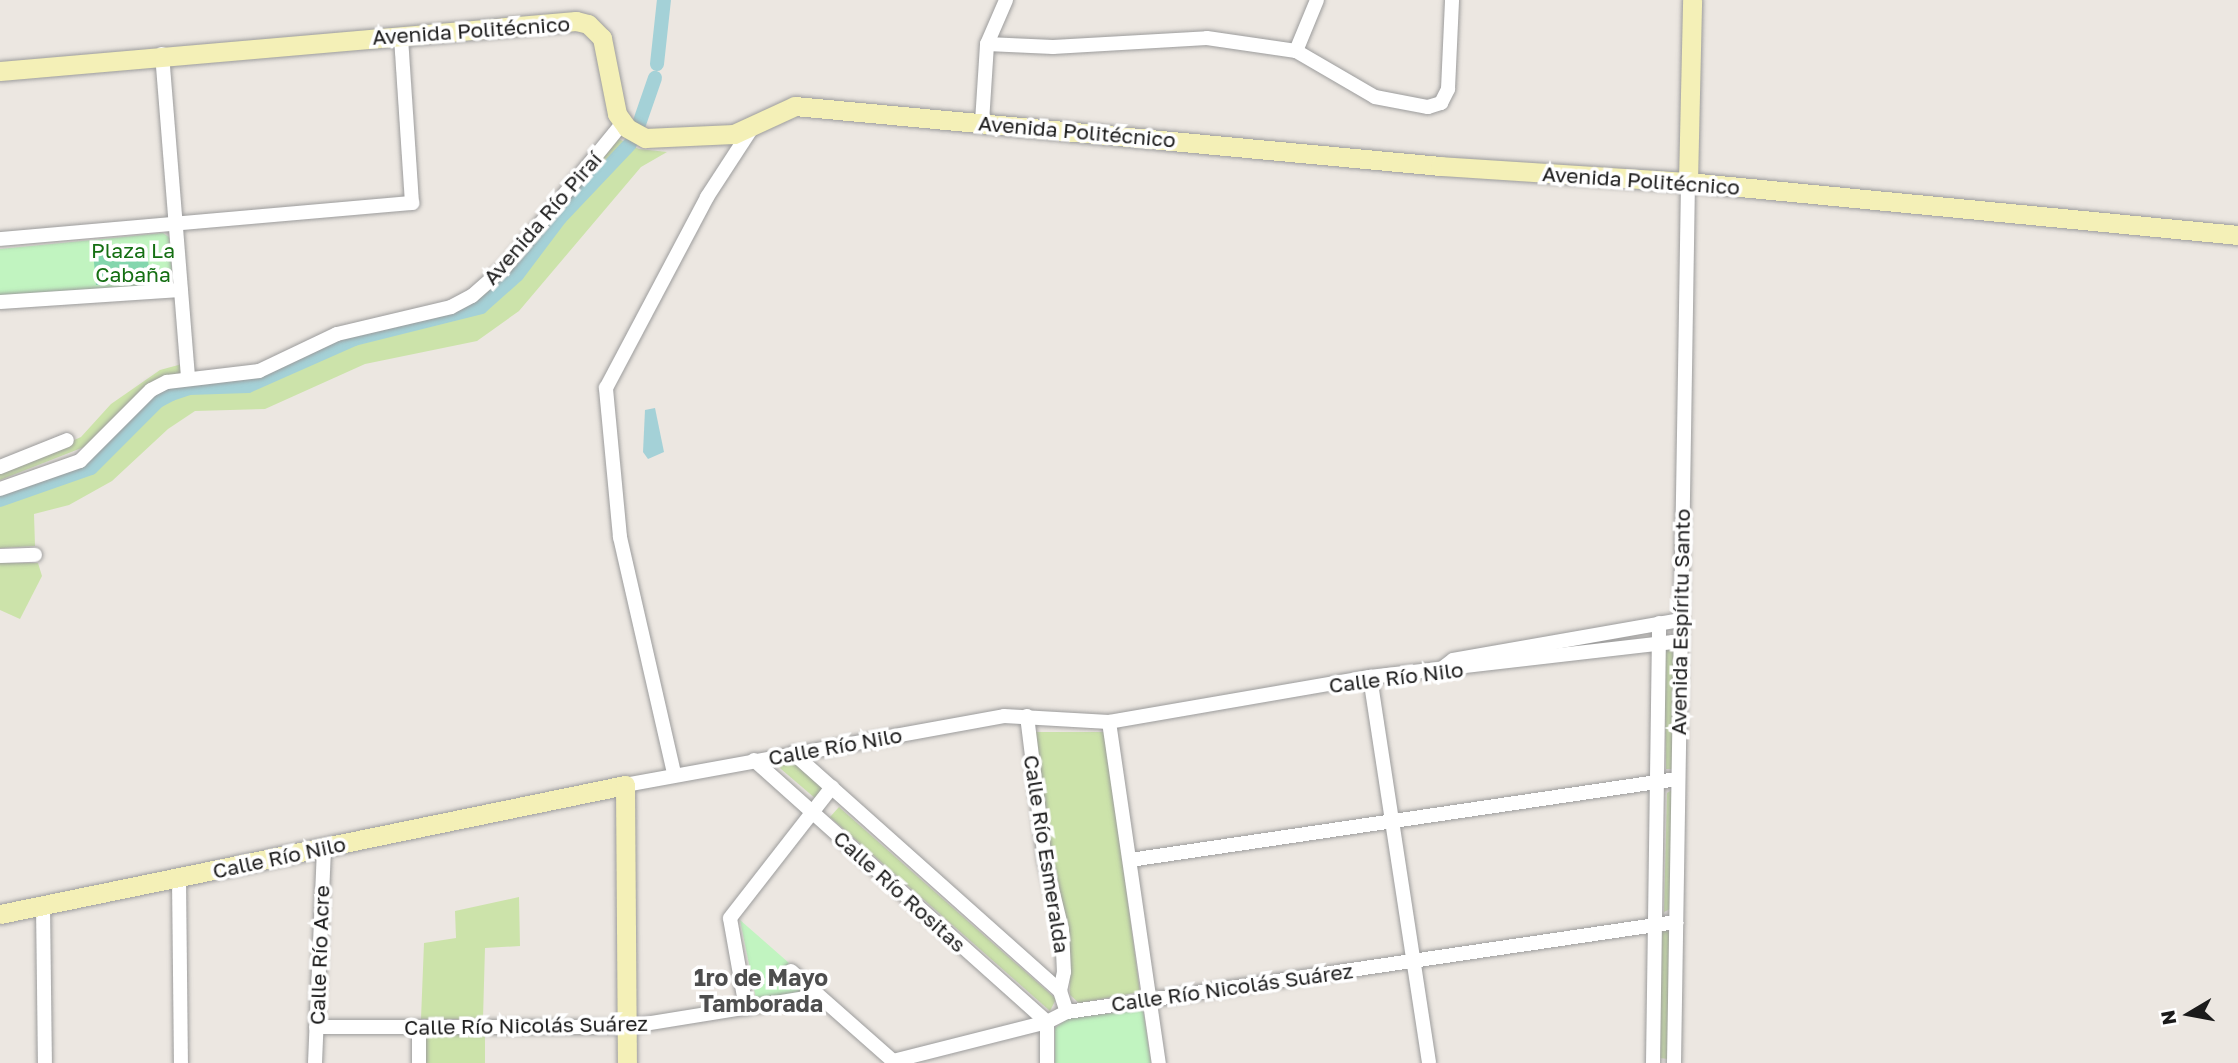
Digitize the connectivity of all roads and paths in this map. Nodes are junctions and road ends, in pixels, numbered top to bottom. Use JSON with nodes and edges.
{"nodes":[{"id":1,"x":1006,"y":0,"type":"edge"},
{"id":2,"x":1317,"y":0,"type":"edge"},
{"id":3,"x":1452,"y":0,"type":"edge"},
{"id":4,"x":1692,"y":0,"type":"edge"},
{"id":5,"x":401,"y":36,"type":"junction"},
{"id":6,"x":986,"y":44,"type":"junction"},
{"id":7,"x":1296,"y":51,"type":"junction"},
{"id":8,"x":162,"y":54,"type":"junction"},
{"id":9,"x":0,"y":71,"type":"edge"},
{"id":10,"x":982,"y":121,"type":"junction"},
{"id":11,"x":624,"y":126,"type":"junction"},
{"id":12,"x":752,"y":128,"type":"junction"},
{"id":13,"x":1688,"y":182,"type":"junction"},
{"id":14,"x":176,"y":225,"type":"junction"},
{"id":15,"x":2238,"y":235,"type":"edge"},
{"id":16,"x":0,"y":240,"type":"edge"},
{"id":17,"x":181,"y":290,"type":"junction"},
{"id":18,"x":0,"y":302,"type":"edge"},
{"id":19,"x":188,"y":378,"type":"junction"},
{"id":20,"x":66,"y":440,"type":"dead end"},
{"id":21,"x":0,"y":467,"type":"edge"},
{"id":22,"x":0,"y":489,"type":"edge"},
{"id":23,"x":35,"y":555,"type":"dead end"},
{"id":24,"x":0,"y":556,"type":"edge"},
{"id":25,"x":1680,"y":620,"type":"junction"},
{"id":26,"x":1659,"y":623,"type":"junction"},
{"id":27,"x":1659,"y":641,"type":"junction"},
{"id":28,"x":1679,"y":641,"type":"junction"},
{"id":29,"x":1437,"y":672,"type":"junction"},
{"id":30,"x":1370,"y":677,"type":"junction"},
{"id":31,"x":1027,"y":716,"type":"junction"},
{"id":32,"x":1108,"y":722,"type":"junction"},
{"id":33,"x":793,"y":753,"type":"junction"},
{"id":34,"x":754,"y":760,"type":"junction"},
{"id":35,"x":674,"y":773,"type":"junction"},
{"id":36,"x":1677,"y":779,"type":"junction"},
{"id":37,"x":1660,"y":780,"type":"junction"},
{"id":38,"x":625,"y":785,"type":"junction"},
{"id":39,"x":832,"y":786,"type":"junction"},
{"id":40,"x":812,"y":813,"type":"junction"},
{"id":41,"x":1391,"y":820,"type":"junction"},
{"id":42,"x":324,"y":848,"type":"junction"},
{"id":43,"x":1130,"y":860,"type":"junction"},
{"id":44,"x":179,"y":878,"type":"junction"},
{"id":45,"x":43,"y":905,"type":"junction"},
{"id":46,"x":0,"y":914,"type":"edge"},
{"id":47,"x":1676,"y":922,"type":"junction"},
{"id":48,"x":1657,"y":924,"type":"junction"},
{"id":49,"x":1413,"y":960,"type":"junction"},
{"id":50,"x":792,"y":971,"type":"dead end"},
{"id":51,"x":1060,"y":991,"type":"junction"},
{"id":52,"x":818,"y":996,"type":"junction"},
{"id":53,"x":1150,"y":1000,"type":"junction"},
{"id":54,"x":746,"y":1008,"type":"junction"},
{"id":55,"x":1067,"y":1012,"type":"junction"},
{"id":56,"x":1047,"y":1022,"type":"junction"},
{"id":57,"x":316,"y":1027,"type":"junction"},
{"id":58,"x":419,"y":1027,"type":"junction"},
{"id":59,"x":626,"y":1027,"type":"junction"},
{"id":60,"x":893,"y":1062,"type":"edge"},
{"id":61,"x":45,"y":1063,"type":"edge"},
{"id":62,"x":181,"y":1063,"type":"edge"},
{"id":63,"x":315,"y":1063,"type":"edge"},
{"id":64,"x":419,"y":1063,"type":"edge"},
{"id":65,"x":627,"y":1063,"type":"edge"},
{"id":66,"x":1047,"y":1063,"type":"edge"},
{"id":67,"x":1159,"y":1063,"type":"edge"},
{"id":68,"x":1429,"y":1063,"type":"edge"},
{"id":69,"x":1653,"y":1063,"type":"edge"},
{"id":70,"x":1674,"y":1063,"type":"edge"}],
"edges":[{"from":1,"to":6,"type":"street"},
{"from":2,"to":7,"type":"street"},
{"from":3,"to":7,"type":"street"},
{"from":4,"to":13,"type":"main road"},
{"from":5,"to":8,"type":"main road","name":"Avenida Politécnico"},
{"from":5,"to":11,"type":"main road","name":"Avenida Politécnico"},
{"from":5,"to":14,"type":"street"},
{"from":6,"to":7,"type":"street"},
{"from":6,"to":10,"type":"street"},
{"from":8,"to":9,"type":"main road","name":"Avenida Politécnico"},
{"from":8,"to":14,"type":"street"},
{"from":10,"to":12,"type":"main road","name":"Avenida Politécnico"},
{"from":10,"to":13,"type":"main road","name":"Avenida Politécnico"},
{"from":11,"to":12,"type":"main road","name":"Avenida Politécnico"},
{"from":11,"to":19,"type":"street","name":"Avenida Río Piraí"},
{"from":12,"to":35,"type":"street"},
{"from":13,"to":15,"type":"main road","name":"Avenida Politécnico"},
{"from":13,"to":25,"type":"street","name":"Avenida Espíritu Santo"},
{"from":14,"to":16,"type":"street"},
{"from":14,"to":17,"type":"street"},
{"from":17,"to":18,"type":"street"},
{"from":17,"to":19,"type":"street"},
{"from":19,"to":22,"type":"street","name":"Avenida Río Piraí"},
{"from":20,"to":21,"type":"street"},
{"from":23,"to":24,"type":"street"},
{"from":25,"to":26,"type":"street"},
{"from":25,"to":28,"type":"street","name":"Avenida Espíritu Santo"},
{"from":26,"to":27,"type":"street","name":"Avenida Espíritu Santo"},
{"from":26,"to":29,"type":"street"},
{"from":27,"to":28,"type":"street","name":"Calle Río Nilo"},
{"from":27,"to":29,"type":"street","name":"Calle Río Nilo"},
{"from":27,"to":37,"type":"street","name":"Avenida Espíritu Santo"},
{"from":28,"to":36,"type":"street","name":"Avenida Espíritu Santo"},
{"from":29,"to":30,"type":"street","name":"Calle Río Nilo"},
{"from":30,"to":32,"type":"street","name":"Calle Río Nilo"},
{"from":30,"to":41,"type":"street"},
{"from":31,"to":32,"type":"street","name":"Calle Río Nilo"},
{"from":31,"to":33,"type":"street","name":"Calle Río Nilo"},
{"from":31,"to":51,"type":"street","name":"Calle Río Esmeralda"},
{"from":32,"to":43,"type":"street"},
{"from":33,"to":34,"type":"street","name":"Calle Río Nilo"},
{"from":33,"to":39,"type":"street","name":"Calle Río Rositas"},
{"from":34,"to":35,"type":"street","name":"Calle Río Nilo"},
{"from":34,"to":40,"type":"street","name":"Calle Río Rositas"},
{"from":35,"to":38,"type":"street","name":"Calle Río Nilo"},
{"from":36,"to":37,"type":"street"},
{"from":36,"to":47,"type":"street","name":"Avenida Espíritu Santo"},
{"from":37,"to":41,"type":"street"},
{"from":37,"to":48,"type":"street","name":"Avenida Espíritu Santo"},
{"from":38,"to":42,"type":"main road","name":"Calle Río Nilo"},
{"from":38,"to":59,"type":"main road"},
{"from":39,"to":40,"type":"street"},
{"from":39,"to":51,"type":"street","name":"Calle Río Rositas"},
{"from":40,"to":54,"type":"street"},
{"from":40,"to":56,"type":"street","name":"Calle Río Rositas"},
{"from":41,"to":43,"type":"street"},
{"from":41,"to":49,"type":"street"},
{"from":42,"to":44,"type":"main road","name":"Calle Río Nilo"},
{"from":42,"to":57,"type":"street","name":"Calle Río Acre"},
{"from":43,"to":53,"type":"street"},
{"from":44,"to":45,"type":"main road","name":"Calle Río Nilo"},
{"from":44,"to":62,"type":"street"},
{"from":45,"to":46,"type":"main road","name":"Calle Río Nilo"},
{"from":45,"to":61,"type":"street"},
{"from":47,"to":48,"type":"street","name":"Calle Río Nicolás Suárez"},
{"from":47,"to":70,"type":"street","name":"Avenida Espíritu Santo"},
{"from":48,"to":49,"type":"street","name":"Calle Río Nicolás Suárez"},
{"from":48,"to":69,"type":"street","name":"Avenida Espíritu Santo"},
{"from":49,"to":53,"type":"street","name":"Calle Río Nicolás Suárez"},
{"from":49,"to":68,"type":"street"},
{"from":50,"to":52,"type":"street","name":"Calle Río Nicolás Suárez"},
{"from":51,"to":55,"type":"street","name":"Calle Río Rositas"},
{"from":52,"to":54,"type":"street","name":"Calle Río Nicolás Suárez"},
{"from":52,"to":60,"type":"street","name":"Calle Río Nicolás Suárez"},
{"from":53,"to":55,"type":"street","name":"Calle Río Nicolás Suárez"},
{"from":53,"to":67,"type":"street"},
{"from":54,"to":59,"type":"street","name":"Calle Río Nicolás Suárez"},
{"from":55,"to":56,"type":"street","name":"Calle Río Nicolás Suárez"},
{"from":56,"to":60,"type":"street","name":"Calle Río Nicolás Suárez"},
{"from":56,"to":66,"type":"street"},
{"from":57,"to":58,"type":"street","name":"Calle Río Nicolás Suárez"},
{"from":57,"to":63,"type":"street","name":"Calle Río Acre"},
{"from":58,"to":59,"type":"street","name":"Calle Río Nicolás Suárez"},
{"from":58,"to":64,"type":"street"},
{"from":59,"to":65,"type":"main road"}]}
